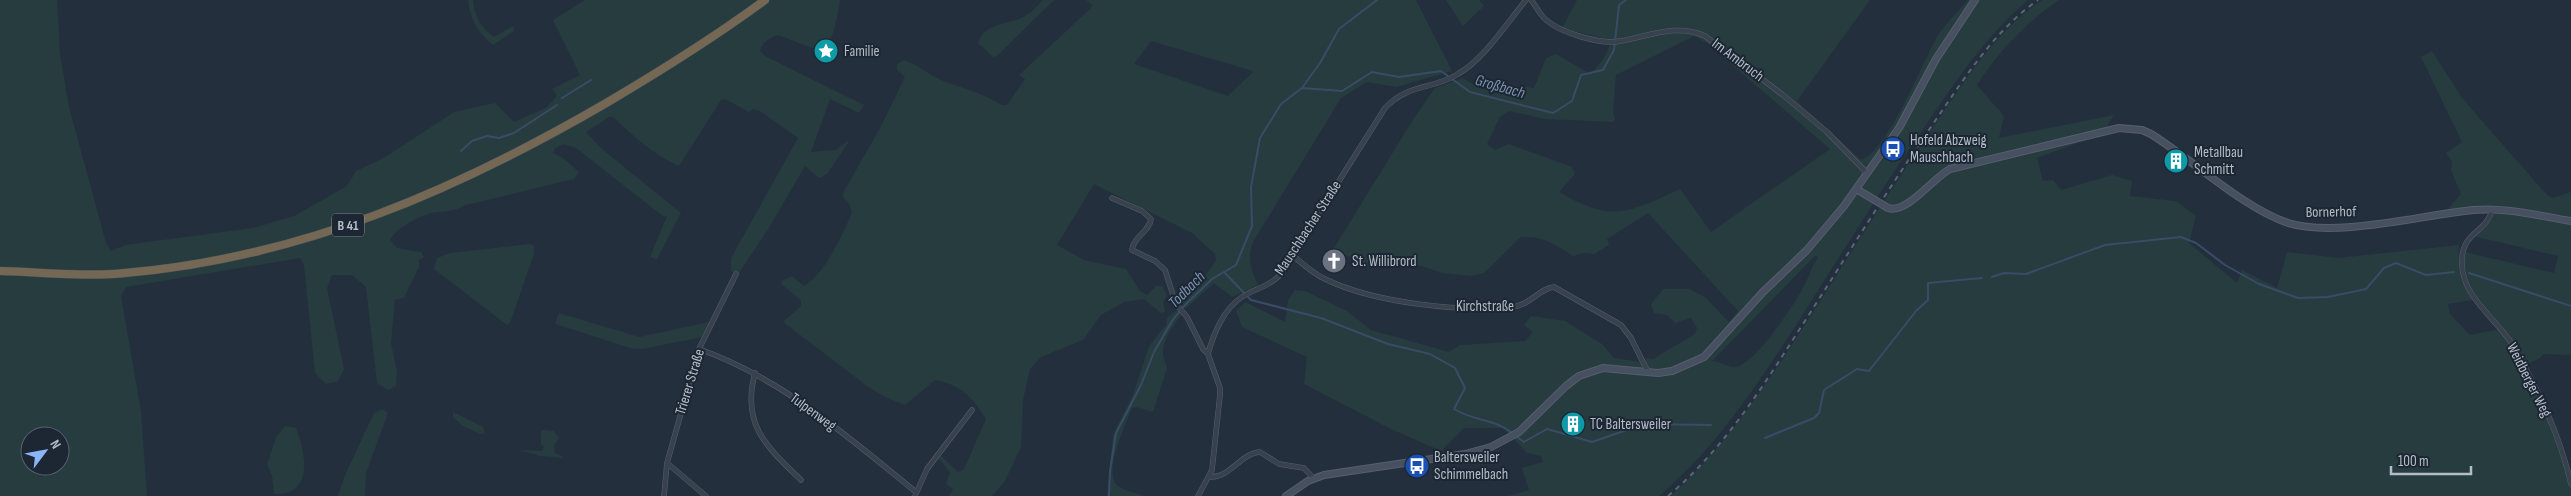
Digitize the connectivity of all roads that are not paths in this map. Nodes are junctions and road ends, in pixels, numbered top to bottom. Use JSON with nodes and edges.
{"nodes":[{"id":1,"x":765,"y":0,"type":"edge"},
{"id":2,"x":1526,"y":0,"type":"edge"},
{"id":3,"x":1531,"y":0,"type":"edge"},
{"id":4,"x":1975,"y":0,"type":"edge"},
{"id":5,"x":1867,"y":173,"type":"junction"},
{"id":6,"x":1856,"y":189,"type":"junction"},
{"id":7,"x":1112,"y":198,"type":"dead end"},
{"id":8,"x":2492,"y":210,"type":"junction"},
{"id":9,"x":2571,"y":221,"type":"edge"},
{"id":10,"x":1291,"y":254,"type":"junction"},
{"id":11,"x":0,"y":271,"type":"edge"},
{"id":12,"x":736,"y":274,"type":"dead end"},
{"id":13,"x":699,"y":349,"type":"junction"},
{"id":14,"x":1208,"y":354,"type":"junction"},
{"id":15,"x":1648,"y":372,"type":"junction"},
{"id":16,"x":755,"y":373,"type":"junction"},
{"id":17,"x":972,"y":410,"type":"dead end"},
{"id":18,"x":667,"y":463,"type":"junction"},
{"id":19,"x":1210,"y":477,"type":"junction"},
{"id":20,"x":1314,"y":478,"type":"junction"},
{"id":21,"x":801,"y":480,"type":"dead end"},
{"id":22,"x":2571,"y":484,"type":"edge"},
{"id":23,"x":915,"y":494,"type":"edge"},
{"id":24,"x":664,"y":496,"type":"edge"},
{"id":25,"x":706,"y":496,"type":"edge"},
{"id":26,"x":1198,"y":496,"type":"edge"},
{"id":27,"x":1286,"y":496,"type":"edge"}],
"edges":[{"from":1,"to":11,"type":"highway","number":"B 41"},
{"from":2,"to":10,"type":"street","name":"Mauschbacher Straße"},
{"from":3,"to":5,"type":"street","name":"Im Ambruch"},
{"from":4,"to":5,"type":"main road"},
{"from":5,"to":6,"type":"main road"},
{"from":6,"to":8,"type":"main road","name":"Bornerhof","bridge":true},
{"from":6,"to":15,"type":"main road"},
{"from":7,"to":14,"type":"street"},
{"from":8,"to":9,"type":"main road","name":"Bornerhof"},
{"from":8,"to":22,"type":"street","name":"Weidberger Weg"},
{"from":10,"to":14,"type":"street","name":"Mauschbacher Straße"},
{"from":10,"to":15,"type":"street","name":"Kirchstraße"},
{"from":12,"to":13,"type":"street","name":"Trierer Straße"},
{"from":13,"to":16,"type":"street","name":"Tulpenweg"},
{"from":13,"to":18,"type":"street","name":"Trierer Straße"},
{"from":14,"to":19,"type":"street"},
{"from":15,"to":20,"type":"main road"},
{"from":16,"to":21,"type":"street"},
{"from":16,"to":23,"type":"street","name":"Tulpenweg"},
{"from":17,"to":23,"type":"street"},
{"from":18,"to":24,"type":"street","name":"Trierer Straße"},
{"from":18,"to":25,"type":"street"},
{"from":19,"to":20,"type":"street"},
{"from":19,"to":26,"type":"street"},
{"from":20,"to":27,"type":"main road"}]}
